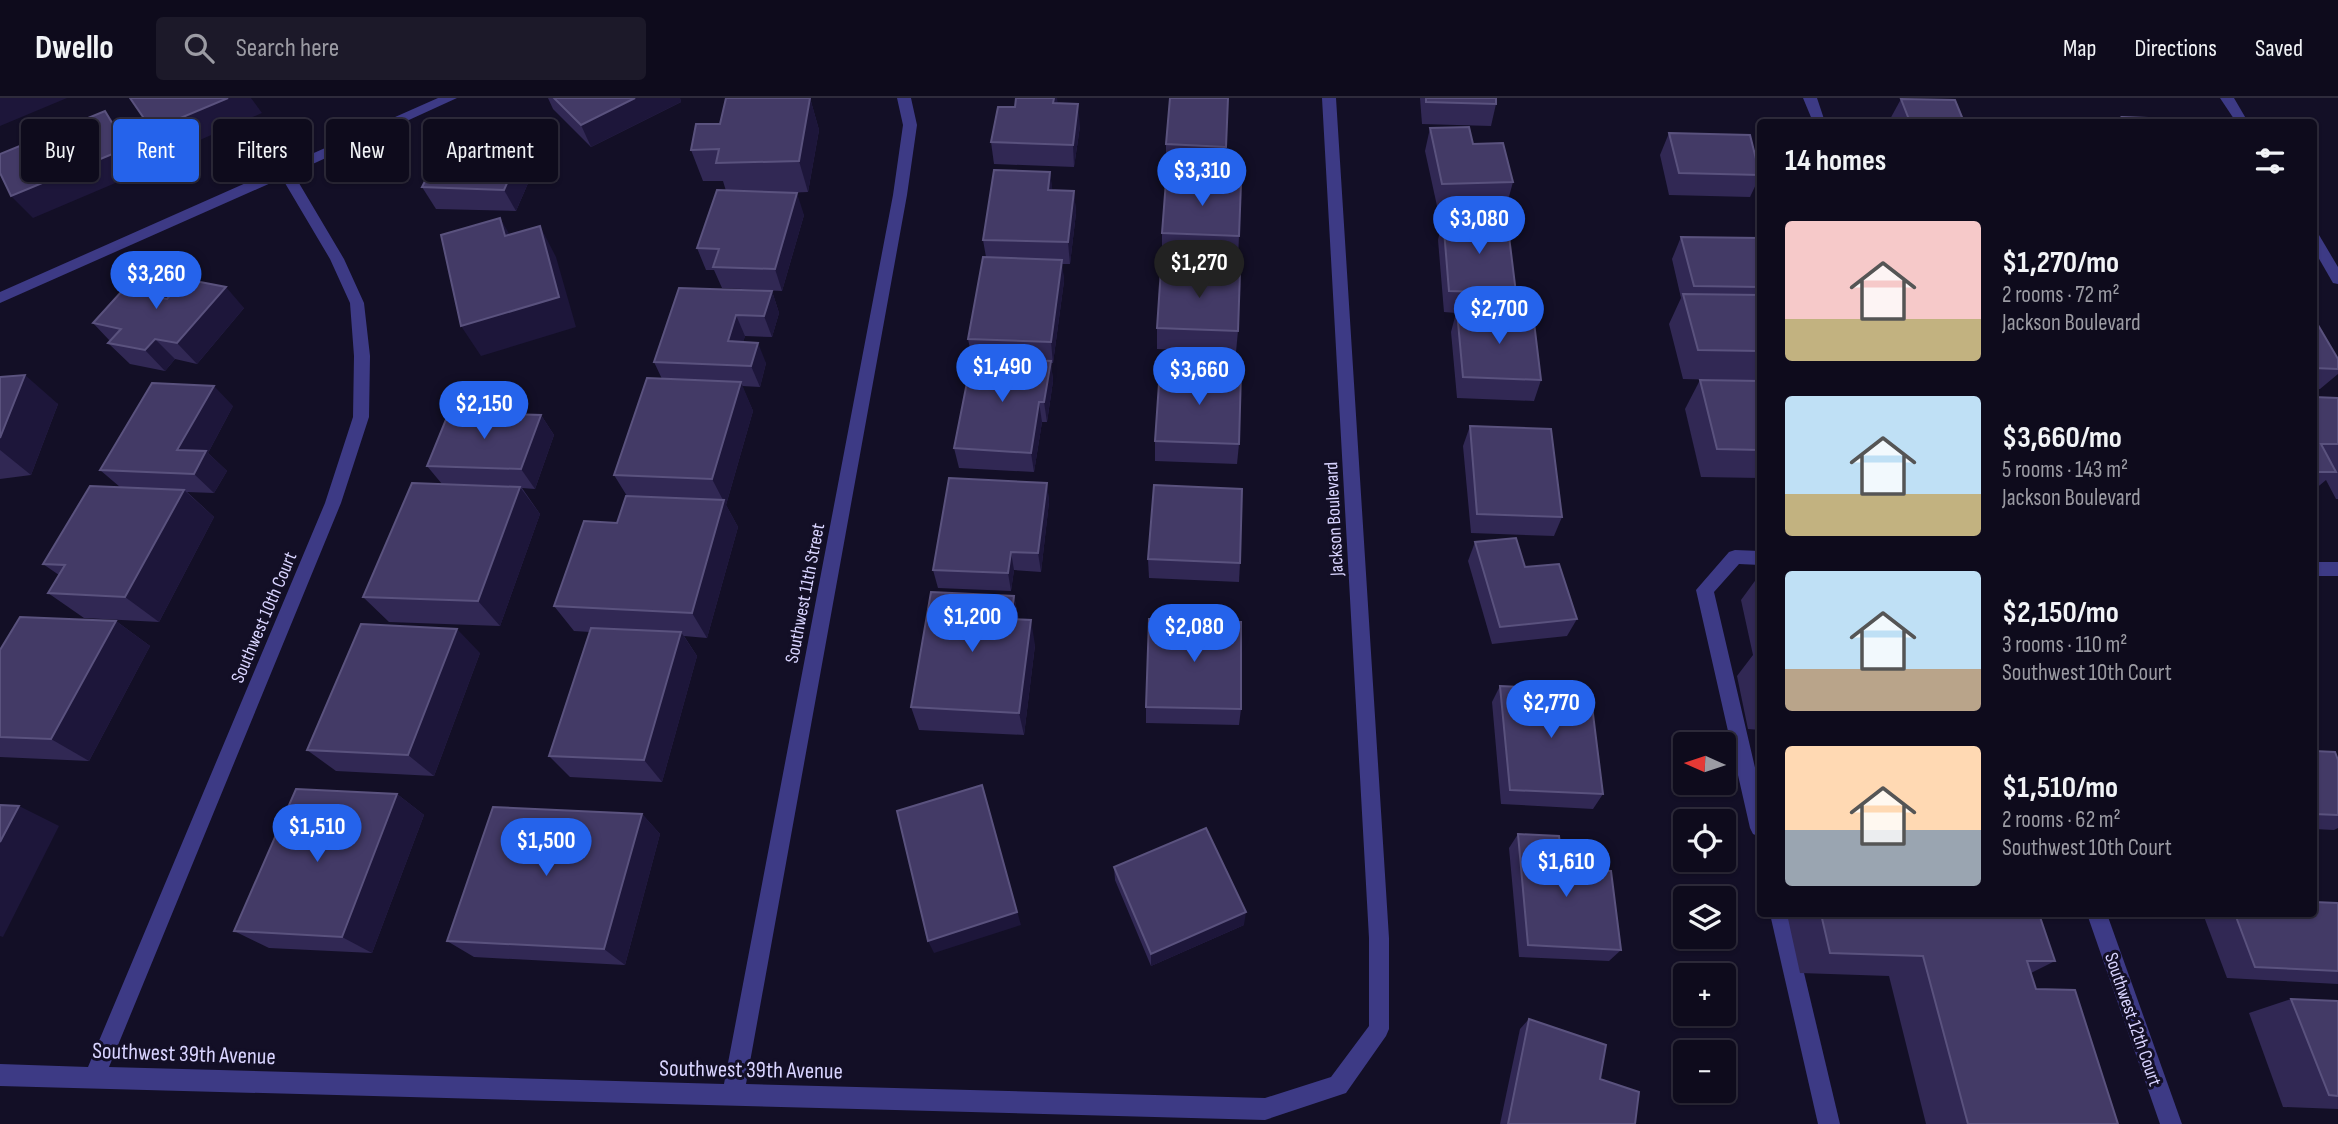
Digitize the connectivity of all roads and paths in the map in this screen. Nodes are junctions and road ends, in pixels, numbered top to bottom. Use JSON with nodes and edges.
{"nodes":[{"id":1,"x":450,"y":98,"type":"edge"},
{"id":2,"x":904,"y":98,"type":"edge"},
{"id":3,"x":1329,"y":98,"type":"edge"},
{"id":4,"x":1810,"y":98,"type":"edge"},
{"id":5,"x":2227,"y":98,"type":"edge"},
{"id":6,"x":1818,"y":119,"type":"edge"},
{"id":7,"x":2240,"y":119,"type":"edge"},
{"id":8,"x":312,"y":158,"type":"edge"},
{"id":9,"x":257,"y":182,"type":"edge"},
{"id":10,"x":291,"y":182,"type":"edge"},
{"id":11,"x":2317,"y":244,"type":"edge"},
{"id":12,"x":2338,"y":279,"type":"edge"},
{"id":13,"x":0,"y":298,"type":"edge"},
{"id":14,"x":1757,"y":558,"type":"edge"},
{"id":15,"x":2317,"y":569,"type":"edge"},
{"id":16,"x":2338,"y":569,"type":"edge"},
{"id":17,"x":1757,"y":815,"type":"edge"},
{"id":18,"x":1781,"y":917,"type":"edge"},
{"id":19,"x":2098,"y":917,"type":"edge"},
{"id":20,"x":1379,"y":939,"type":"joint"},
{"id":21,"x":0,"y":1075,"type":"edge"},
{"id":22,"x":94,"y":1077,"type":"junction"},
{"id":23,"x":733,"y":1095,"type":"junction"},
{"id":24,"x":1829,"y":1124,"type":"edge"},
{"id":25,"x":2171,"y":1124,"type":"edge"}],
"edges":[{"from":1,"to":8,"type":"street"},
{"from":2,"to":23,"type":"street","name":"Southwest 11th Street"},
{"from":3,"to":20,"type":"street","name":"Jackson Boulevard"},
{"from":4,"to":6,"type":"street"},
{"from":5,"to":7,"type":"street"},
{"from":9,"to":13,"type":"street"},
{"from":10,"to":22,"type":"street","name":"Southwest 10th Court"},
{"from":11,"to":12,"type":"street"},
{"from":14,"to":17,"type":"street"},
{"from":15,"to":16,"type":"street"},
{"from":18,"to":24,"type":"street"},
{"from":19,"to":25,"type":"street","name":"Southwest 12th Court"},
{"from":20,"to":23,"type":"street","name":"Southwest 39th Avenue"},
{"from":21,"to":22,"type":"street","name":"Southwest 39th Avenue"},
{"from":22,"to":23,"type":"street","name":"Southwest 39th Avenue"}]}
